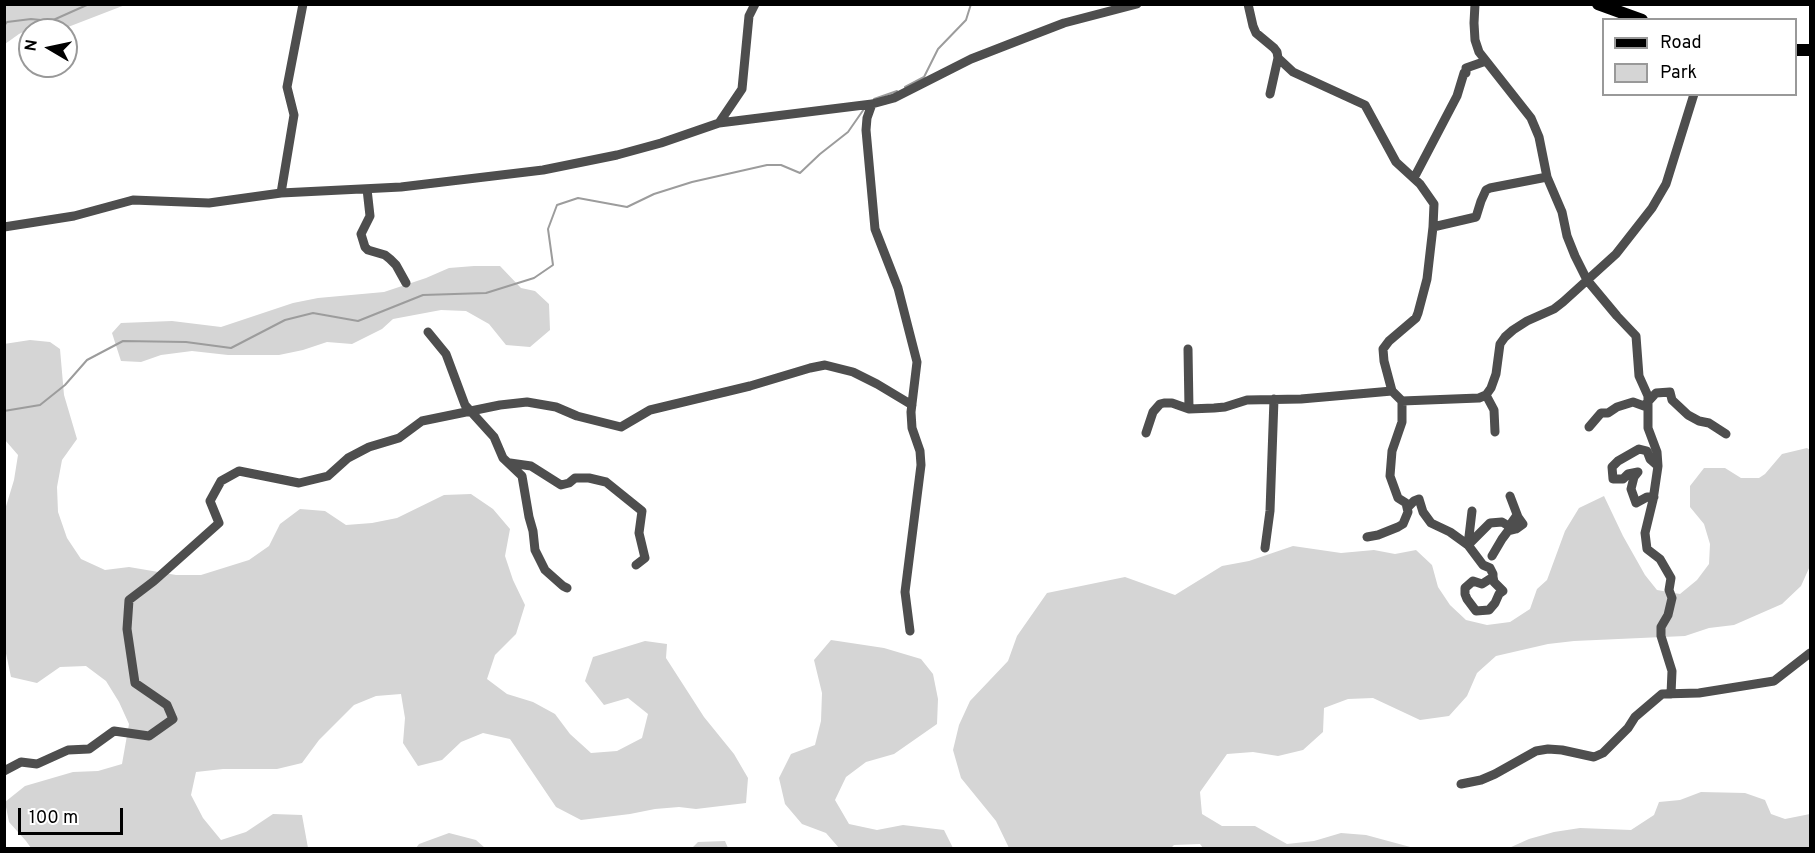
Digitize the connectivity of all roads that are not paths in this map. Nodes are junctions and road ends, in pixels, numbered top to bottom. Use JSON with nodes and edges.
{"nodes":[{"id":1,"x":303,"y":4,"type":"edge"},
{"id":2,"x":755,"y":4,"type":"edge"},
{"id":3,"x":1137,"y":4,"type":"edge"},
{"id":4,"x":1248,"y":4,"type":"edge"},
{"id":5,"x":1475,"y":4,"type":"edge"},
{"id":6,"x":1598,"y":4,"type":"edge"},
{"id":7,"x":1636,"y":18,"type":"edge"},
{"id":8,"x":1278,"y":58,"type":"junction"},
{"id":9,"x":1486,"y":61,"type":"junction"},
{"id":10,"x":1270,"y":94,"type":"dead end"},
{"id":11,"x":1693,"y":96,"type":"edge"},
{"id":12,"x":868,"y":104,"type":"junction"},
{"id":13,"x":719,"y":123,"type":"junction"},
{"id":14,"x":1547,"y":177,"type":"junction"},
{"id":15,"x":1414,"y":178,"type":"junction"},
{"id":16,"x":367,"y":189,"type":"junction"},
{"id":17,"x":281,"y":193,"type":"junction"},
{"id":18,"x":4,"y":227,"type":"edge"},
{"id":19,"x":1433,"y":227,"type":"junction"},
{"id":20,"x":1587,"y":280,"type":"junction"},
{"id":21,"x":406,"y":283,"type":"dead end"},
{"id":22,"x":428,"y":332,"type":"dead end"},
{"id":23,"x":1188,"y":350,"type":"dead end"},
{"id":24,"x":1392,"y":391,"type":"junction"},
{"id":25,"x":1486,"y":395,"type":"junction"},
{"id":26,"x":1274,"y":399,"type":"junction"},
{"id":27,"x":1402,"y":401,"type":"junction"},
{"id":28,"x":1648,"y":401,"type":"junction"},
{"id":29,"x":912,"y":405,"type":"junction"},
{"id":30,"x":1189,"y":409,"type":"junction"},
{"id":31,"x":469,"y":410,"type":"junction"},
{"id":32,"x":1648,"y":422,"type":"junction"},
{"id":33,"x":1589,"y":427,"type":"dead end"},
{"id":34,"x":1495,"y":432,"type":"dead end"},
{"id":35,"x":1146,"y":433,"type":"dead end"},
{"id":36,"x":1726,"y":434,"type":"dead end"},
{"id":37,"x":1639,"y":449,"type":"junction"},
{"id":38,"x":508,"y":462,"type":"junction"},
{"id":39,"x":1658,"y":466,"type":"junction"},
{"id":40,"x":1510,"y":496,"type":"dead end"},
{"id":41,"x":1654,"y":498,"type":"junction"},
{"id":42,"x":1408,"y":507,"type":"junction"},
{"id":43,"x":1472,"y":511,"type":"dead end"},
{"id":44,"x":1517,"y":515,"type":"junction"},
{"id":45,"x":1367,"y":537,"type":"dead end"},
{"id":46,"x":1468,"y":545,"type":"junction"},
{"id":47,"x":1265,"y":548,"type":"dead end"},
{"id":48,"x":1492,"y":556,"type":"dead end"},
{"id":49,"x":636,"y":565,"type":"dead end"},
{"id":50,"x":1493,"y":577,"type":"junction"},
{"id":51,"x":567,"y":588,"type":"dead end"},
{"id":52,"x":910,"y":631,"type":"dead end"},
{"id":53,"x":1810,"y":653,"type":"edge"},
{"id":54,"x":1671,"y":694,"type":"junction"},
{"id":55,"x":4,"y":771,"type":"edge"},
{"id":56,"x":1461,"y":784,"type":"dead end"}],
"edges":[{"from":1,"to":17,"type":"street"},
{"from":2,"to":13,"type":"street"},
{"from":3,"to":12,"type":"street"},
{"from":4,"to":8,"type":"street"},
{"from":5,"to":9,"type":"street"},
{"from":6,"to":7,"type":"main road"},
{"from":8,"to":10,"type":"street"},
{"from":8,"to":15,"type":"street"},
{"from":9,"to":14,"type":"street"},
{"from":9,"to":15,"type":"street"},
{"from":11,"to":20,"type":"street"},
{"from":12,"to":13,"type":"street"},
{"from":12,"to":29,"type":"street"},
{"from":13,"to":16,"type":"street"},
{"from":14,"to":19,"type":"street"},
{"from":14,"to":20,"type":"street"},
{"from":15,"to":19,"type":"street"},
{"from":16,"to":17,"type":"street"},
{"from":16,"to":21,"type":"street"},
{"from":17,"to":18,"type":"street"},
{"from":19,"to":24,"type":"street"},
{"from":20,"to":25,"type":"street"},
{"from":20,"to":28,"type":"street"},
{"from":22,"to":31,"type":"street"},
{"from":23,"to":30,"type":"street"},
{"from":24,"to":26,"type":"street"},
{"from":24,"to":27,"type":"street"},
{"from":25,"to":27,"type":"street"},
{"from":25,"to":34,"type":"street"},
{"from":26,"to":30,"type":"street"},
{"from":26,"to":47,"type":"street"},
{"from":27,"to":42,"type":"street"},
{"from":28,"to":32,"type":"street"},
{"from":28,"to":33,"type":"street"},
{"from":28,"to":36,"type":"street"},
{"from":29,"to":31,"type":"street"},
{"from":29,"to":52,"type":"street"},
{"from":30,"to":35,"type":"street"},
{"from":31,"to":38,"type":"street"},
{"from":31,"to":55,"type":"street"},
{"from":32,"to":37,"type":"street"},
{"from":32,"to":39,"type":"street"},
{"from":37,"to":39,"type":"street"},
{"from":37,"to":41,"type":"street"},
{"from":38,"to":49,"type":"street"},
{"from":38,"to":51,"type":"street"},
{"from":39,"to":41,"type":"street"},
{"from":40,"to":44,"type":"street"},
{"from":41,"to":54,"type":"street"},
{"from":42,"to":45,"type":"street"},
{"from":42,"to":46,"type":"street"},
{"from":43,"to":46,"type":"street"},
{"from":44,"to":46,"type":"street"},
{"from":44,"to":48,"type":"street"},
{"from":46,"to":50,"type":"street"},
{"from":50,"to":50,"type":"street"},
{"from":53,"to":54,"type":"street"},
{"from":54,"to":56,"type":"street"}]}
